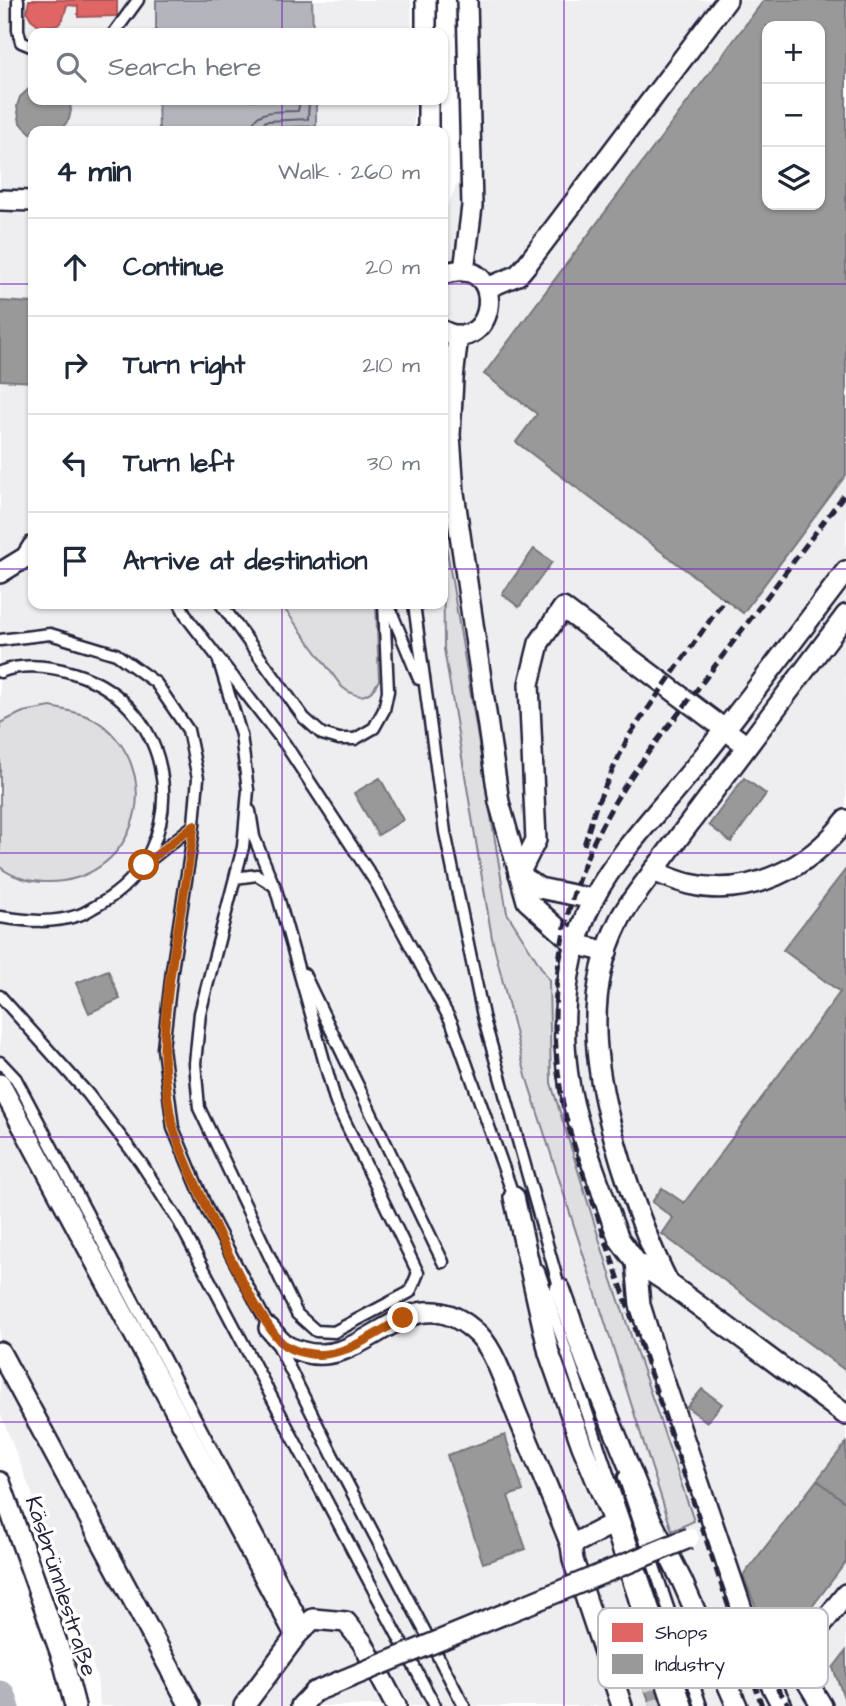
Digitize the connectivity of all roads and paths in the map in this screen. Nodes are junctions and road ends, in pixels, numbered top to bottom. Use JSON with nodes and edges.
{"nodes":[{"id":1,"x":18,"y":0,"type":"edge"},
{"id":2,"x":138,"y":0,"type":"edge"},
{"id":3,"x":426,"y":0,"type":"edge"},
{"id":4,"x":467,"y":0,"type":"edge"},
{"id":5,"x":727,"y":0,"type":"edge"},
{"id":6,"x":118,"y":28,"type":"edge"},
{"id":7,"x":426,"y":28,"type":"edge"},
{"id":8,"x":28,"y":45,"type":"edge"},
{"id":9,"x":428,"y":105,"type":"edge"},
{"id":10,"x":428,"y":126,"type":"edge"},
{"id":11,"x":0,"y":200,"type":"edge"},
{"id":12,"x":28,"y":201,"type":"edge"},
{"id":13,"x":464,"y":271,"type":"junction"},
{"id":14,"x":448,"y":272,"type":"edge"},
{"id":15,"x":487,"y":288,"type":"junction"},
{"id":16,"x":451,"y":333,"type":"edge"},
{"id":17,"x":28,"y":554,"type":"edge"},
{"id":18,"x":846,"y":572,"type":"edge"},
{"id":19,"x":0,"y":573,"type":"edge"},
{"id":20,"x":182,"y":609,"type":"edge"},
{"id":21,"x":225,"y":609,"type":"edge"},
{"id":22,"x":386,"y":609,"type":"edge"},
{"id":23,"x":388,"y":609,"type":"edge"},
{"id":24,"x":415,"y":609,"type":"edge"},
{"id":25,"x":846,"y":615,"type":"edge"},
{"id":26,"x":0,"y":640,"type":"edge"},
{"id":27,"x":218,"y":658,"type":"junction"},
{"id":28,"x":0,"y":672,"type":"edge"},
{"id":29,"x":424,"y":689,"type":"junction"},
{"id":30,"x":726,"y":729,"type":"junction"},
{"id":31,"x":747,"y":746,"type":"junction"},
{"id":32,"x":248,"y":790,"type":"junction"},
{"id":33,"x":846,"y":820,"type":"edge"},
{"id":34,"x":194,"y":825,"type":"junction"},
{"id":35,"x":144,"y":865,"type":"junction"},
{"id":36,"x":653,"y":871,"type":"junction"},
{"id":37,"x":519,"y":874,"type":"junction"},
{"id":38,"x":234,"y":878,"type":"junction"},
{"id":39,"x":275,"y":886,"type":"junction"},
{"id":40,"x":593,"y":899,"type":"junction"},
{"id":41,"x":0,"y":917,"type":"edge"},
{"id":42,"x":289,"y":942,"type":"junction"},
{"id":43,"x":575,"y":944,"type":"junction"},
{"id":44,"x":607,"y":952,"type":"junction"},
{"id":45,"x":0,"y":996,"type":"edge"},
{"id":46,"x":0,"y":1062,"type":"edge"},
{"id":47,"x":0,"y":1084,"type":"edge"},
{"id":48,"x":514,"y":1197,"type":"junction"},
{"id":49,"x":443,"y":1262,"type":"dead end"},
{"id":50,"x":636,"y":1262,"type":"junction"},
{"id":51,"x":668,"y":1283,"type":"junction"},
{"id":52,"x":560,"y":1289,"type":"junction"},
{"id":53,"x":269,"y":1328,"type":"junction"},
{"id":54,"x":0,"y":1352,"type":"edge"},
{"id":55,"x":846,"y":1415,"type":"edge"},
{"id":56,"x":0,"y":1482,"type":"edge"},
{"id":57,"x":614,"y":1523,"type":"junction"},
{"id":58,"x":714,"y":1528,"type":"junction"},
{"id":59,"x":571,"y":1545,"type":"junction"},
{"id":60,"x":635,"y":1590,"type":"junction"},
{"id":61,"x":846,"y":1594,"type":"edge"},
{"id":62,"x":635,"y":1608,"type":"edge"},
{"id":63,"x":641,"y":1608,"type":"edge"},
{"id":64,"x":654,"y":1608,"type":"edge"},
{"id":65,"x":668,"y":1608,"type":"edge"},
{"id":66,"x":694,"y":1608,"type":"edge"},
{"id":67,"x":741,"y":1608,"type":"edge"},
{"id":68,"x":828,"y":1617,"type":"edge"},
{"id":69,"x":301,"y":1630,"type":"junction"},
{"id":70,"x":598,"y":1634,"type":"edge"},
{"id":71,"x":616,"y":1688,"type":"edge"},
{"id":72,"x":668,"y":1688,"type":"edge"},
{"id":73,"x":681,"y":1688,"type":"edge"},
{"id":74,"x":695,"y":1688,"type":"edge"},
{"id":75,"x":729,"y":1688,"type":"edge"},
{"id":76,"x":773,"y":1688,"type":"edge"},
{"id":77,"x":811,"y":1688,"type":"edge"},
{"id":78,"x":308,"y":1699,"type":"edge"},
{"id":79,"x":75,"y":1706,"type":"edge"},
{"id":80,"x":190,"y":1706,"type":"edge"},
{"id":81,"x":244,"y":1706,"type":"edge"},
{"id":82,"x":396,"y":1706,"type":"edge"},
{"id":83,"x":435,"y":1706,"type":"edge"},
{"id":84,"x":464,"y":1706,"type":"edge"},
{"id":85,"x":622,"y":1706,"type":"edge"},
{"id":86,"x":674,"y":1706,"type":"edge"},
{"id":87,"x":687,"y":1706,"type":"edge"},
{"id":88,"x":701,"y":1706,"type":"edge"},
{"id":89,"x":737,"y":1706,"type":"edge"},
{"id":90,"x":782,"y":1706,"type":"edge"},
{"id":91,"x":822,"y":1706,"type":"edge"}],
"edges":[{"from":1,"to":8,"type":"lane"},
{"from":2,"to":6,"type":"lane"},
{"from":3,"to":7,"type":"street"},
{"from":4,"to":13,"type":"street"},
{"from":5,"to":15,"type":"street"},
{"from":9,"to":10,"type":"street"},
{"from":11,"to":12,"type":"street"},
{"from":13,"to":14,"type":"street"},
{"from":13,"to":15,"type":"street"},
{"from":15,"to":16,"type":"street"},
{"from":16,"to":37,"type":"street"},
{"from":17,"to":19,"type":"street"},
{"from":18,"to":30,"type":"street"},
{"from":20,"to":27,"type":"lane"},
{"from":21,"to":22,"type":"lane"},
{"from":23,"to":29,"type":"lane"},
{"from":24,"to":29,"type":"lane"},
{"from":25,"to":31,"type":"street"},
{"from":26,"to":34,"type":"lane"},
{"from":27,"to":32,"type":"lane"},
{"from":27,"to":48,"type":"lane"},
{"from":28,"to":35,"type":"lane"},
{"from":29,"to":52,"type":"lane"},
{"from":30,"to":31,"type":"street"},
{"from":30,"to":37,"type":"street"},
{"from":30,"to":40,"type":"street"},
{"from":31,"to":36,"type":"street"},
{"from":32,"to":38,"type":"lane"},
{"from":32,"to":39,"type":"lane"},
{"from":33,"to":36,"type":"street"},
{"from":34,"to":35,"type":"lane"},
{"from":34,"to":53,"type":"lane"},
{"from":35,"to":41,"type":"lane"},
{"from":36,"to":44,"type":"street"},
{"from":37,"to":40,"type":"street"},
{"from":37,"to":43,"type":"street"},
{"from":38,"to":39,"type":"lane"},
{"from":38,"to":42,"type":"lane"},
{"from":39,"to":42,"type":"lane"},
{"from":40,"to":43,"type":"street"},
{"from":42,"to":49,"type":"lane"},
{"from":43,"to":44,"type":"street"},
{"from":43,"to":50,"type":"street"},
{"from":44,"to":51,"type":"street"},
{"from":45,"to":83,"type":"lane"},
{"from":46,"to":69,"type":"lane"},
{"from":47,"to":69,"type":"street"},
{"from":48,"to":57,"type":"street"},
{"from":48,"to":64,"type":"lane"},
{"from":50,"to":51,"type":"street"},
{"from":50,"to":58,"type":"street"},
{"from":51,"to":55,"type":"street"},
{"from":52,"to":65,"type":"lane"},
{"from":52,"to":66,"type":"street"},
{"from":53,"to":59,"type":"street"},
{"from":53,"to":84,"type":"lane"},
{"from":54,"to":80,"type":"street"},
{"from":56,"to":79,"type":"street","name":"Käsbrünnlestraße"},
{"from":57,"to":59,"type":"street"},
{"from":57,"to":60,"type":"street"},
{"from":58,"to":67,"type":"street"},
{"from":58,"to":78,"type":"street","bridge":true},
{"from":59,"to":70,"type":"street"},
{"from":60,"to":62,"type":"street"},
{"from":60,"to":63,"type":"street"},
{"from":61,"to":68,"type":"street"},
{"from":69,"to":81,"type":"street"},
{"from":69,"to":82,"type":"street"},
{"from":71,"to":85,"type":"street"},
{"from":72,"to":86,"type":"street"},
{"from":73,"to":87,"type":"lane"},
{"from":74,"to":88,"type":"lane"},
{"from":75,"to":89,"type":"street"},
{"from":76,"to":90,"type":"street"},
{"from":77,"to":91,"type":"street"}]}
